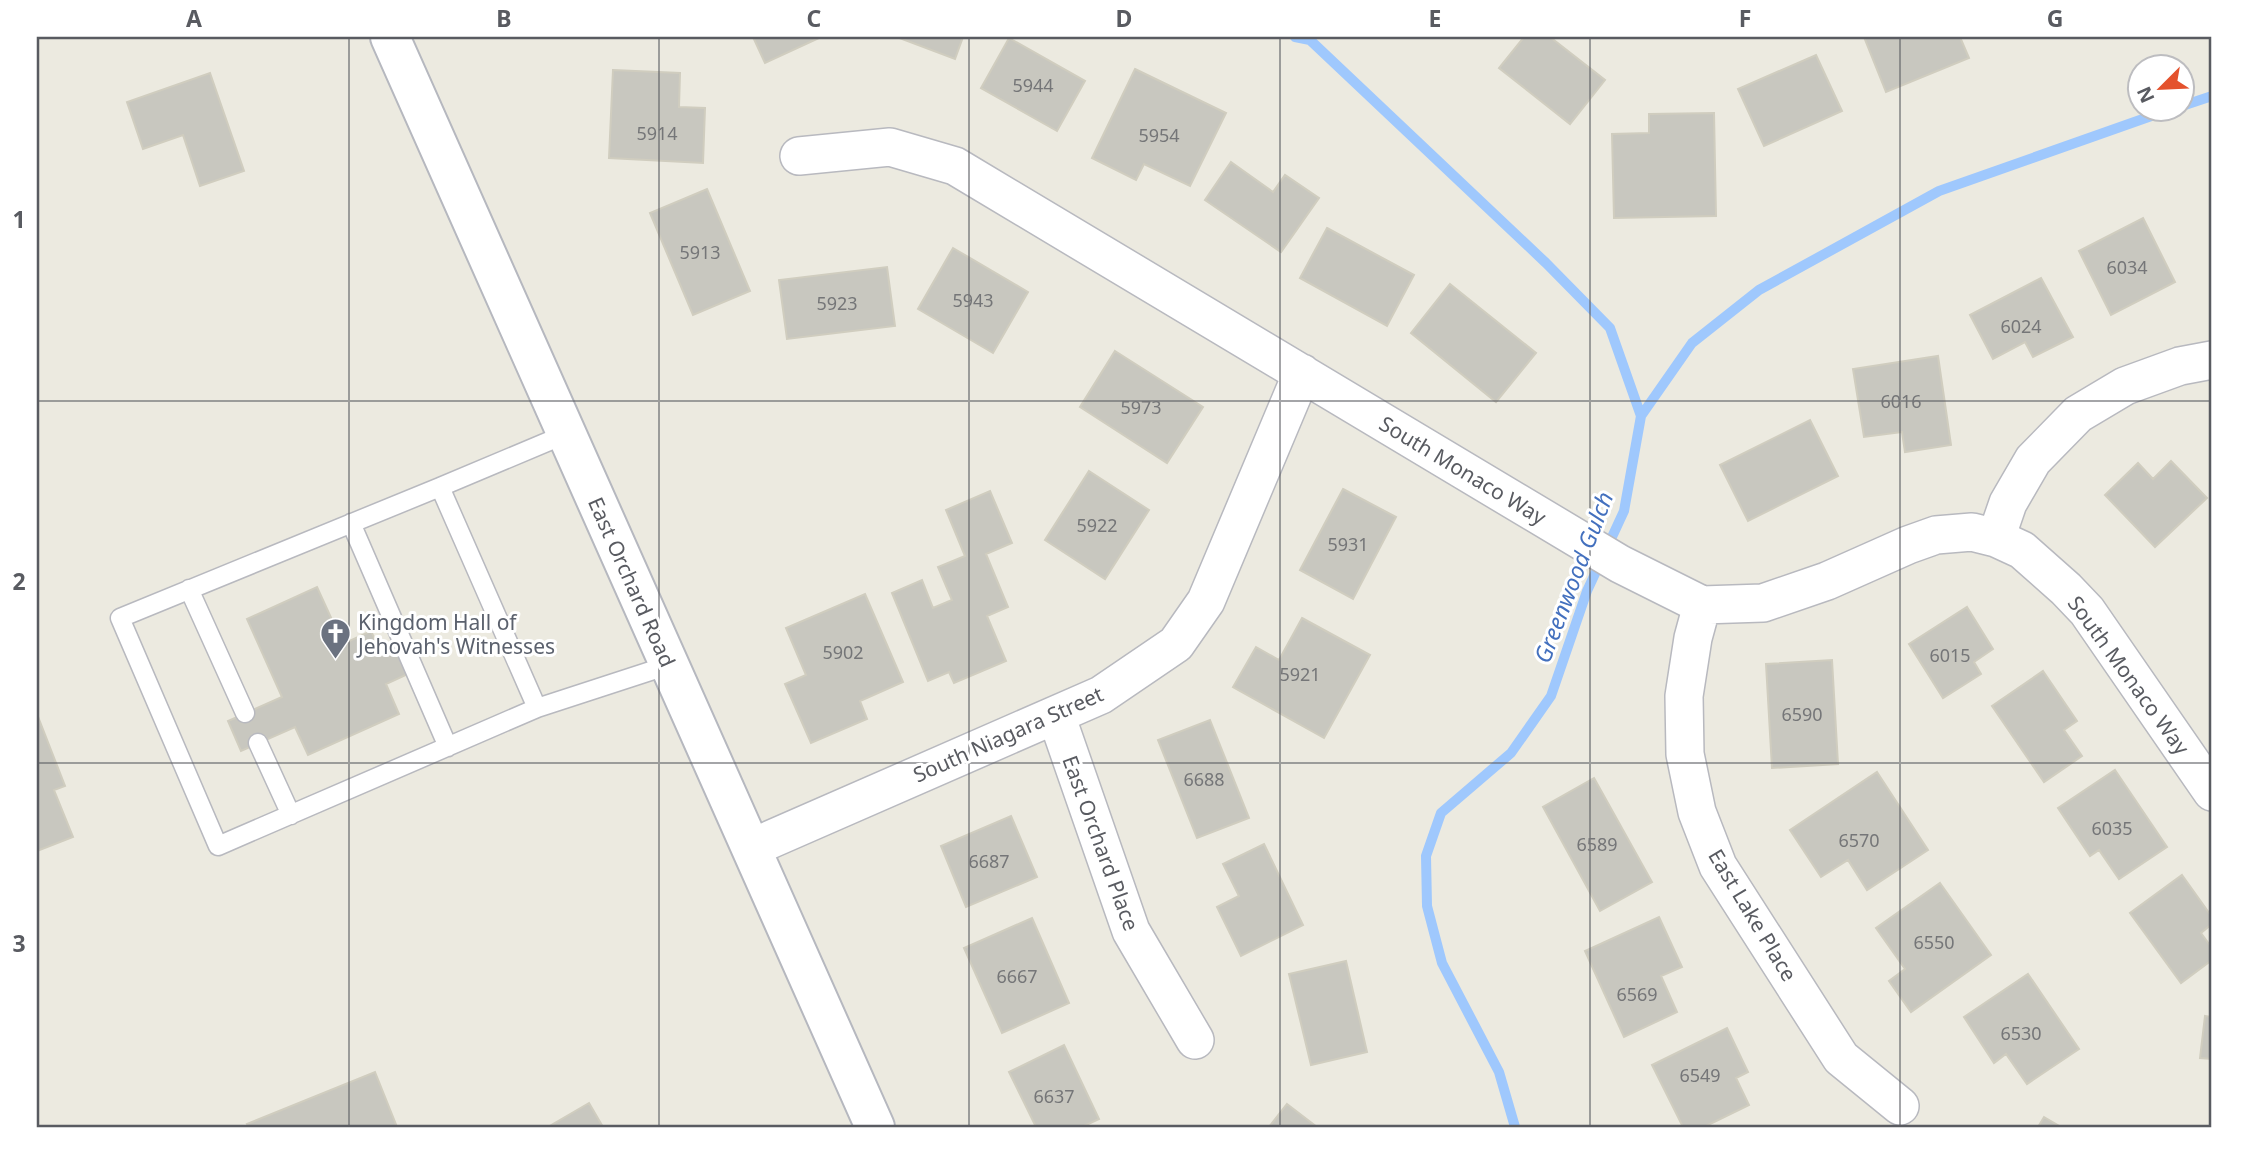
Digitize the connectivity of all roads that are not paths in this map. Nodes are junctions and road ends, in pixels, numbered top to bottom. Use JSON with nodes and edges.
{"nodes":[{"id":1,"x":390,"y":37,"type":"edge"},
{"id":2,"x":799,"y":156,"type":"dead end"},
{"id":3,"x":2212,"y":359,"type":"edge"},
{"id":4,"x":1303,"y":373,"type":"junction"},
{"id":5,"x":566,"y":434,"type":"junction"},
{"id":6,"x":440,"y":486,"type":"junction"},
{"id":7,"x":351,"y":523,"type":"junction"},
{"id":8,"x":1996,"y":538,"type":"junction"},
{"id":9,"x":189,"y":589,"type":"junction"},
{"id":10,"x":1702,"y":605,"type":"junction"},
{"id":11,"x":669,"y":665,"type":"junction"},
{"id":12,"x":537,"y":708,"type":"junction"},
{"id":13,"x":245,"y":713,"type":"dead end"},
{"id":14,"x":1056,"y":715,"type":"junction"},
{"id":15,"x":258,"y":743,"type":"dead end"},
{"id":16,"x":448,"y":747,"type":"junction"},
{"id":17,"x":2212,"y":792,"type":"edge"},
{"id":18,"x":291,"y":815,"type":"junction"},
{"id":19,"x":751,"y":848,"type":"junction"},
{"id":20,"x":1195,"y":1040,"type":"dead end"},
{"id":21,"x":1900,"y":1106,"type":"dead end"},
{"id":22,"x":875,"y":1127,"type":"edge"}],
"edges":[{"from":1,"to":5,"type":"main road","name":"East Orchard Road"},
{"from":2,"to":4,"type":"street","name":"South Monaco Way"},
{"from":3,"to":8,"type":"street"},
{"from":4,"to":10,"type":"street","name":"South Monaco Way"},
{"from":4,"to":14,"type":"street","name":"South Niagara Street"},
{"from":5,"to":6,"type":"lane"},
{"from":5,"to":11,"type":"main road","name":"East Orchard Road"},
{"from":6,"to":7,"type":"lane"},
{"from":6,"to":12,"type":"lane"},
{"from":7,"to":9,"type":"lane"},
{"from":7,"to":16,"type":"lane"},
{"from":8,"to":10,"type":"street","name":"South Monaco Way"},
{"from":8,"to":17,"type":"street","name":"South Monaco Way"},
{"from":9,"to":13,"type":"lane"},
{"from":9,"to":18,"type":"lane"},
{"from":10,"to":21,"type":"street","name":"East Lake Place"},
{"from":11,"to":12,"type":"lane"},
{"from":11,"to":19,"type":"main road","name":"East Orchard Road"},
{"from":12,"to":16,"type":"lane"},
{"from":14,"to":19,"type":"street","name":"South Niagara Street"},
{"from":14,"to":20,"type":"street","name":"East Orchard Place"},
{"from":15,"to":18,"type":"lane"},
{"from":16,"to":18,"type":"lane"},
{"from":19,"to":22,"type":"main road","name":"East Orchard Road"}]}
